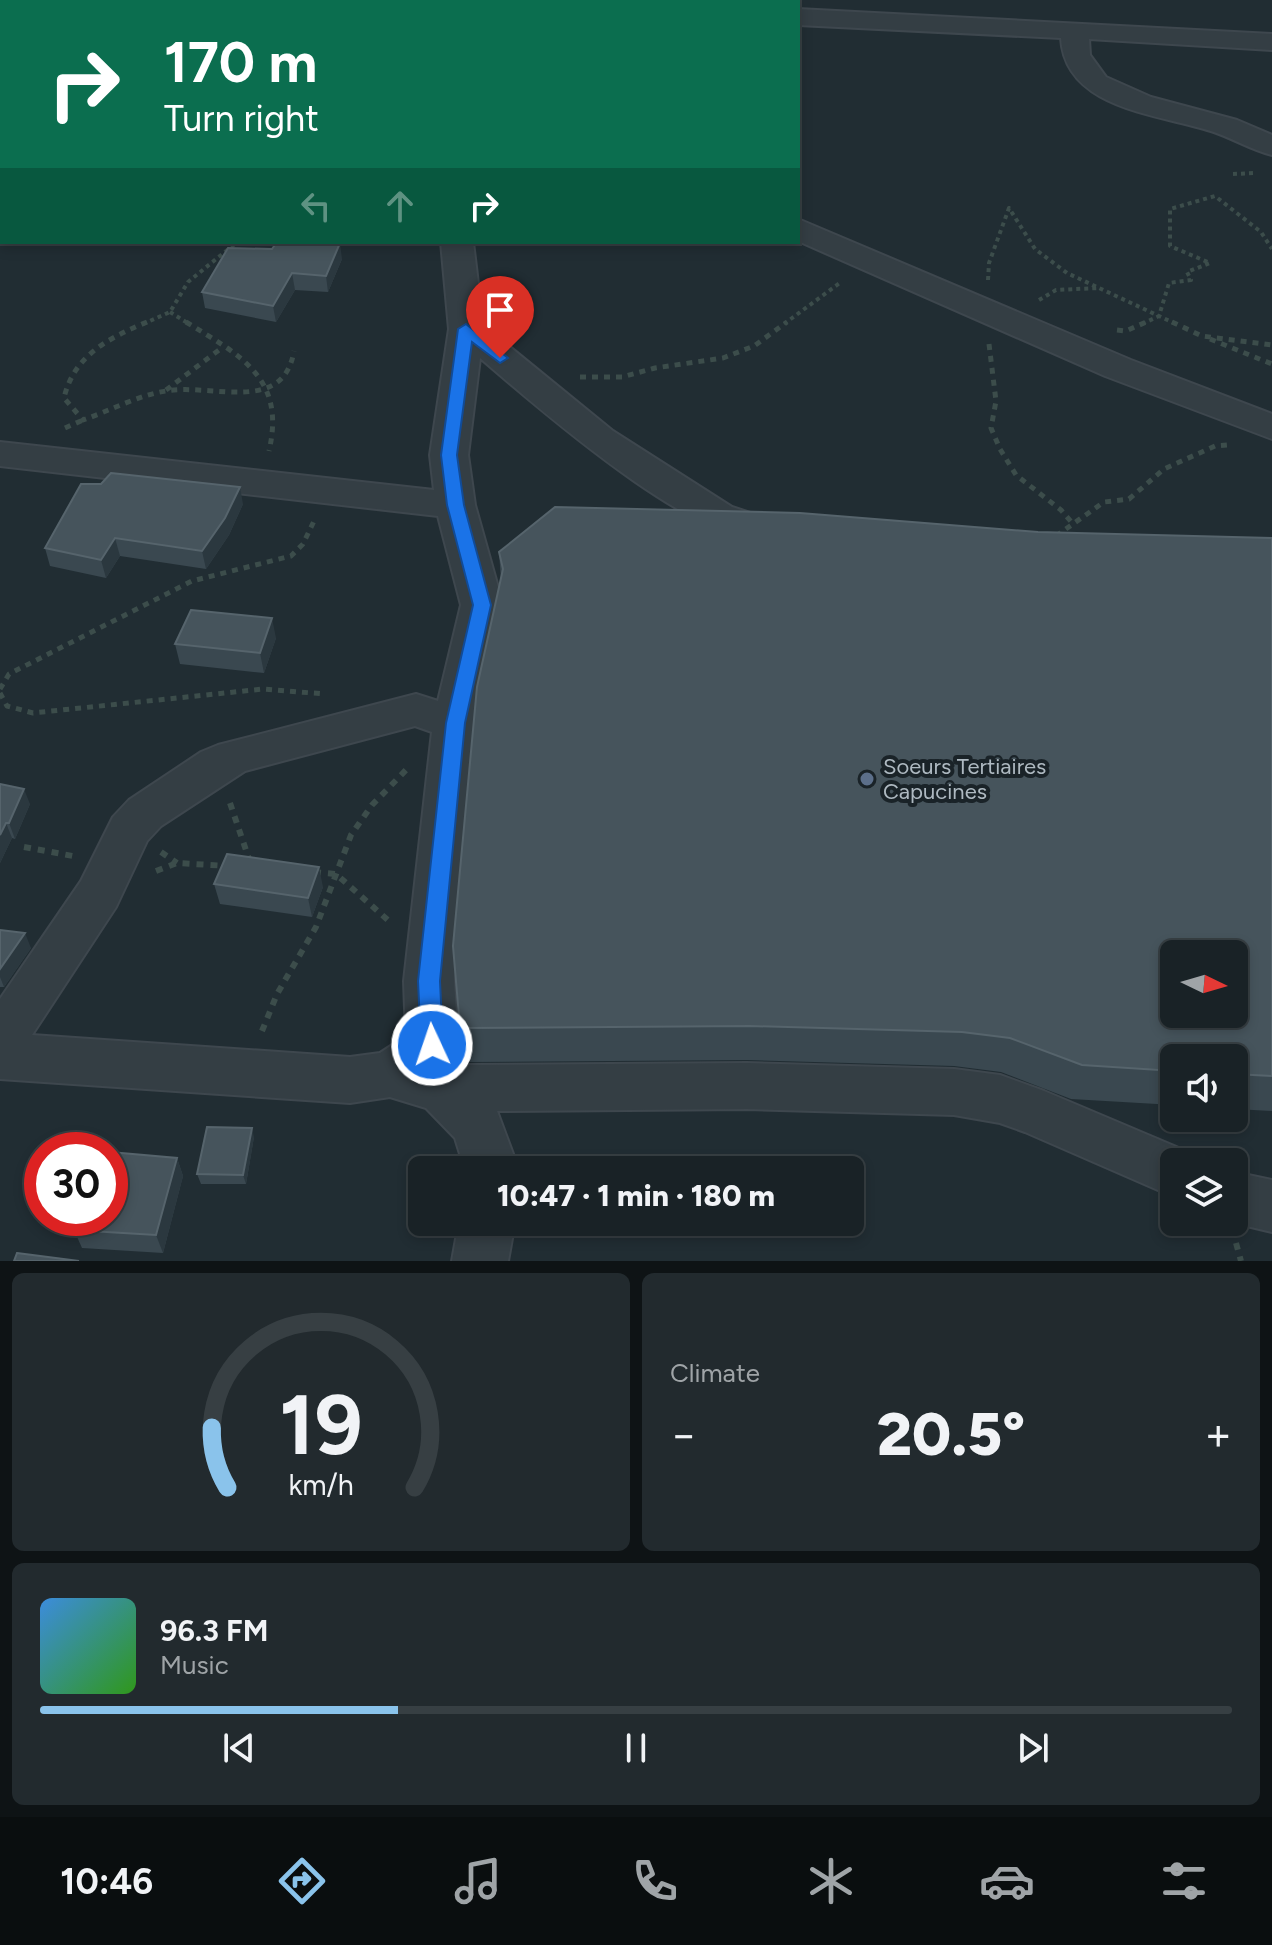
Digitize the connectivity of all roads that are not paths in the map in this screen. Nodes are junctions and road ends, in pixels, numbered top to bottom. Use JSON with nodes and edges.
{"nodes":[{"id":1,"x":800,"y":17,"type":"edge"},
{"id":2,"x":1074,"y":30,"type":"junction"},
{"id":3,"x":1272,"y":42,"type":"edge"},
{"id":4,"x":1272,"y":146,"type":"edge"},
{"id":5,"x":800,"y":230,"type":"edge"},
{"id":6,"x":457,"y":244,"type":"edge"},
{"id":7,"x":466,"y":329,"type":"junction"},
{"id":8,"x":1272,"y":427,"type":"edge"},
{"id":9,"x":0,"y":454,"type":"edge"},
{"id":10,"x":455,"y":505,"type":"junction"},
{"id":11,"x":805,"y":534,"type":"edge"},
{"id":12,"x":436,"y":717,"type":"junction"},
{"id":13,"x":0,"y":1041,"type":"edge"},
{"id":14,"x":0,"y":1056,"type":"edge"},
{"id":15,"x":424,"y":1068,"type":"junction"},
{"id":16,"x":487,"y":1156,"type":"edge"},
{"id":17,"x":1160,"y":1166,"type":"edge"},
{"id":18,"x":1248,"y":1201,"type":"edge"},
{"id":19,"x":1272,"y":1206,"type":"edge"},
{"id":20,"x":484,"y":1236,"type":"edge"},
{"id":21,"x":480,"y":1261,"type":"edge"}],
"edges":[{"from":1,"to":2,"type":"street"},
{"from":2,"to":3,"type":"street"},
{"from":2,"to":4,"type":"street"},
{"from":5,"to":8,"type":"street"},
{"from":6,"to":7,"type":"street"},
{"from":7,"to":10,"type":"street"},
{"from":7,"to":11,"type":"street"},
{"from":9,"to":10,"type":"street"},
{"from":10,"to":12,"type":"street"},
{"from":12,"to":13,"type":"street"},
{"from":12,"to":15,"type":"street"},
{"from":14,"to":15,"type":"street"},
{"from":15,"to":16,"type":"street"},
{"from":15,"to":17,"type":"street"},
{"from":18,"to":19,"type":"street"},
{"from":20,"to":21,"type":"street"}]}
